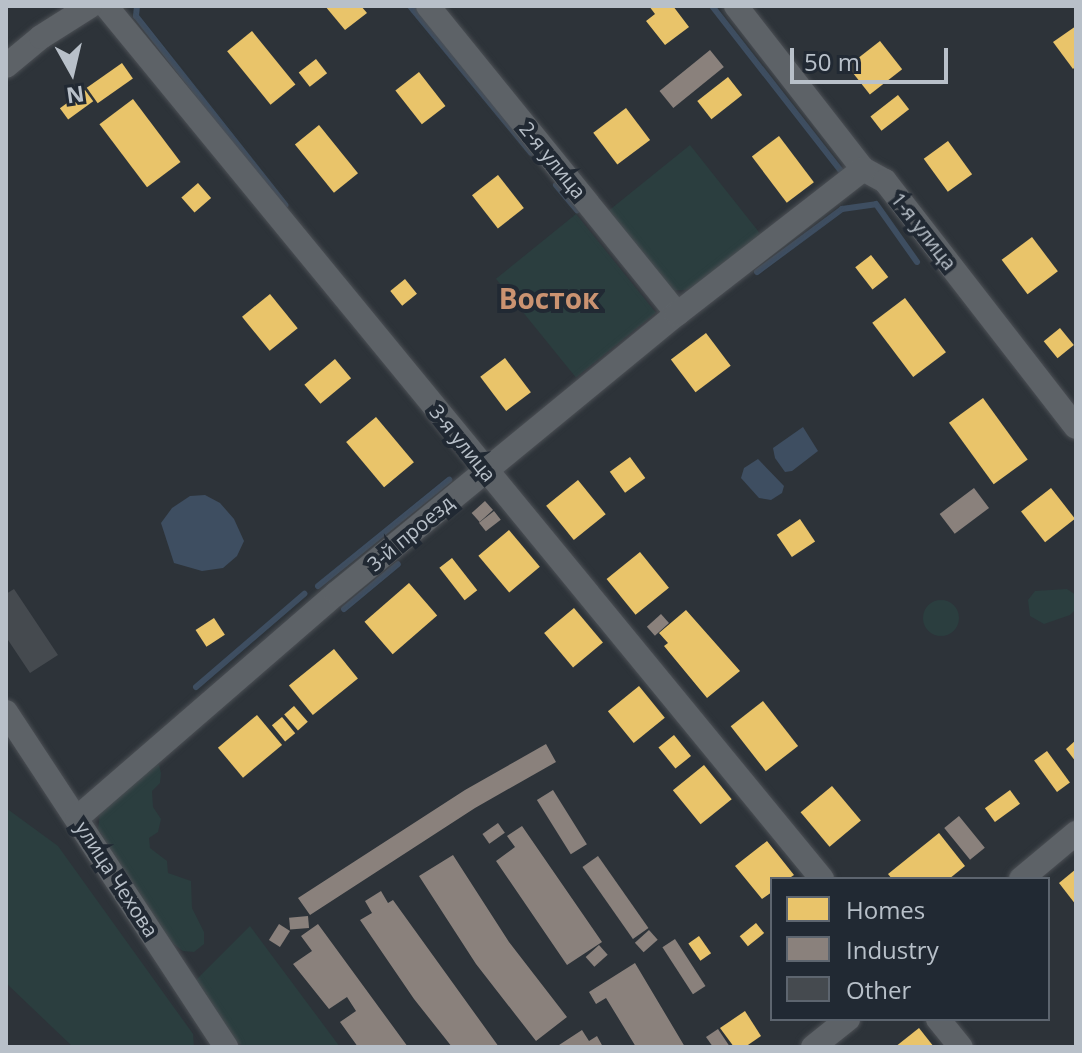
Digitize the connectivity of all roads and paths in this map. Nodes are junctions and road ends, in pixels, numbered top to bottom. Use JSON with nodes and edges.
{"nodes":[{"id":1,"x":90,"y":6,"type":"edge"},
{"id":2,"x":106,"y":6,"type":"edge"},
{"id":3,"x":428,"y":6,"type":"edge"},
{"id":4,"x":736,"y":6,"type":"edge"},
{"id":5,"x":6,"y":66,"type":"edge"},
{"id":6,"x":863,"y":169,"type":"junction"},
{"id":7,"x":677,"y":314,"type":"junction"},
{"id":8,"x":1076,"y":427,"type":"edge"},
{"id":9,"x":485,"y":471,"type":"junction"},
{"id":10,"x":6,"y":712,"type":"edge"},
{"id":11,"x":77,"y":818,"type":"junction"},
{"id":12,"x":1076,"y":833,"type":"edge"},
{"id":13,"x":820,"y":877,"type":"edge"},
{"id":14,"x":1023,"y":877,"type":"edge"},
{"id":15,"x":846,"y":1021,"type":"edge"},
{"id":16,"x":940,"y":1021,"type":"edge"},
{"id":17,"x":226,"y":1047,"type":"edge"},
{"id":18,"x":813,"y":1047,"type":"edge"},
{"id":19,"x":961,"y":1047,"type":"edge"}],
"edges":[{"from":1,"to":5,"type":"street"},
{"from":2,"to":9,"type":"street","name":"3-я улица"},
{"from":3,"to":7,"type":"street","name":"2-я улица"},
{"from":4,"to":6,"type":"street","name":"1-я улица"},
{"from":6,"to":7,"type":"street","name":"3-й проезд"},
{"from":6,"to":8,"type":"street","name":"1-я улица"},
{"from":7,"to":9,"type":"street","name":"3-й проезд"},
{"from":9,"to":11,"type":"street","name":"3-й проезд"},
{"from":9,"to":13,"type":"street","name":"3-я улица"},
{"from":10,"to":11,"type":"street","name":"улица Чехова"},
{"from":11,"to":17,"type":"street","name":"улица Чехова"},
{"from":12,"to":14,"type":"street"},
{"from":15,"to":18,"type":"street"},
{"from":16,"to":19,"type":"street"}]}
